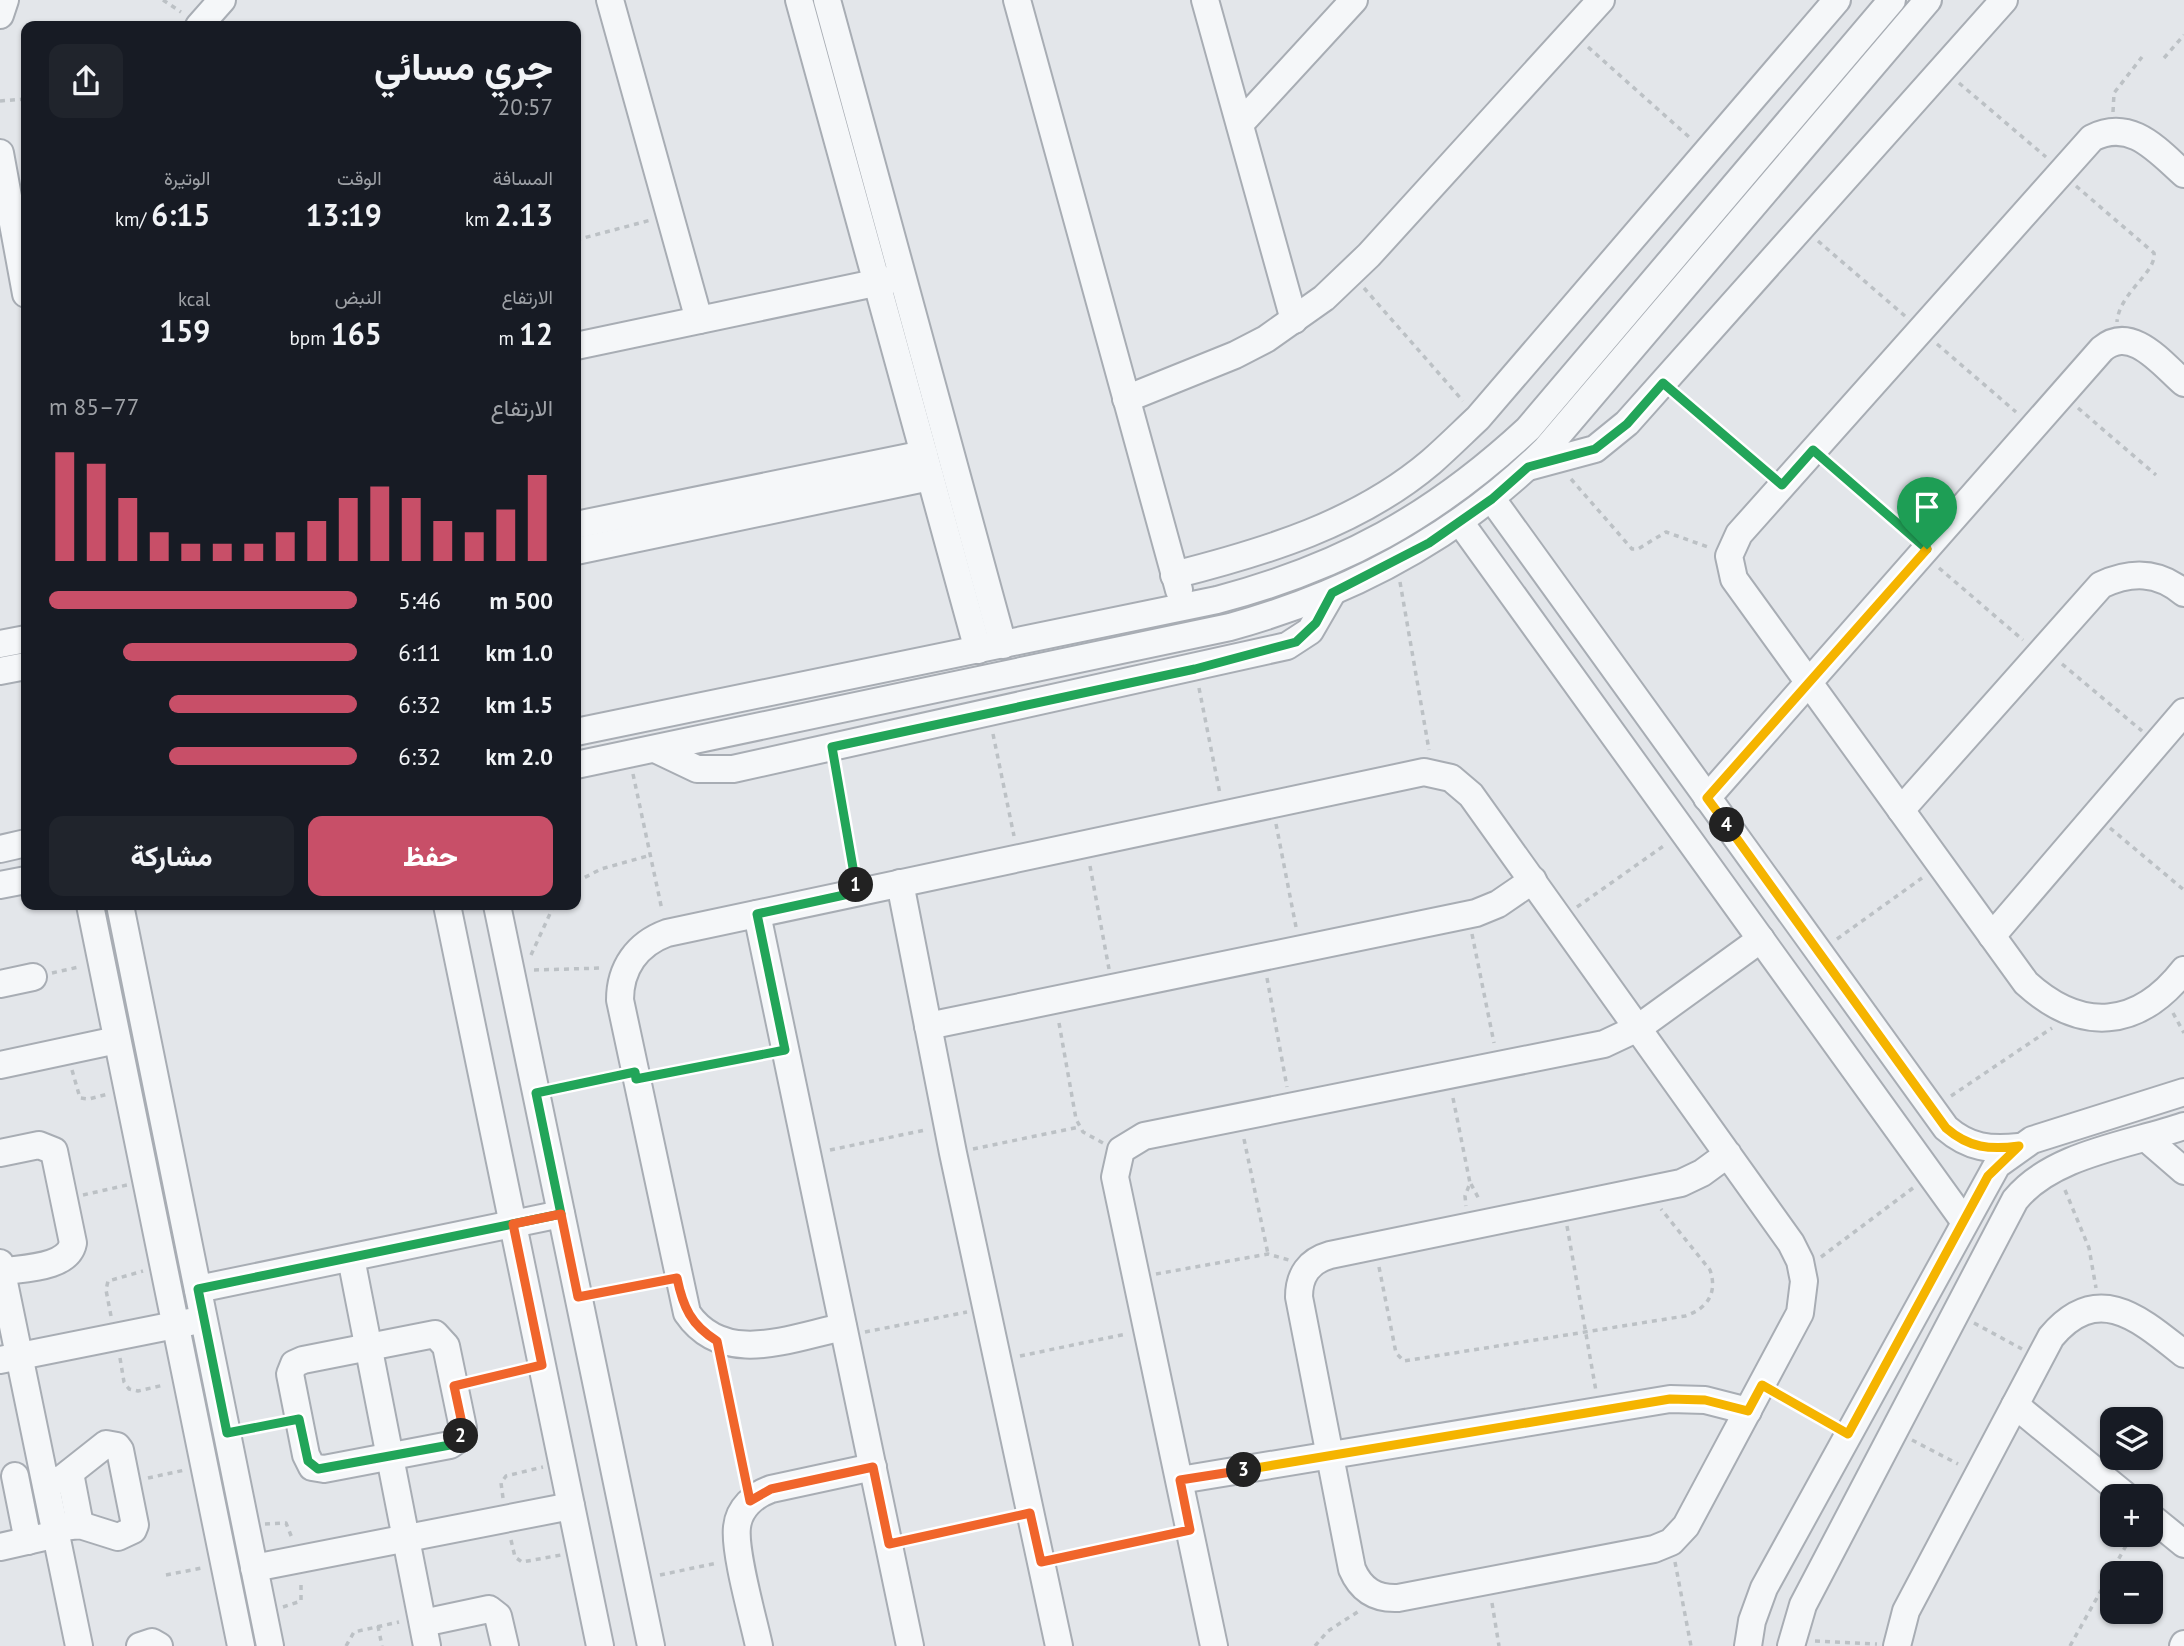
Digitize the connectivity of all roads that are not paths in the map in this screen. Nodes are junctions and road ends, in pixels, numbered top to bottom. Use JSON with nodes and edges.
{"nodes":[{"id":1,"x":5,"y":0,"type":"edge"},
{"id":2,"x":222,"y":0,"type":"edge"},
{"id":3,"x":610,"y":0,"type":"edge"},
{"id":4,"x":799,"y":0,"type":"edge"},
{"id":5,"x":827,"y":0,"type":"edge"},
{"id":6,"x":1017,"y":0,"type":"edge"},
{"id":7,"x":1205,"y":0,"type":"edge"},
{"id":8,"x":1354,"y":0,"type":"edge"},
{"id":9,"x":1601,"y":0,"type":"edge"},
{"id":10,"x":1837,"y":0,"type":"edge"},
{"id":11,"x":1892,"y":0,"type":"edge"},
{"id":12,"x":1928,"y":0,"type":"edge"},
{"id":13,"x":2004,"y":0,"type":"edge"},
{"id":14,"x":0,"y":15,"type":"edge"},
{"id":15,"x":203,"y":21,"type":"edge"},
{"id":16,"x":1240,"y":124,"type":"junction"},
{"id":17,"x":0,"y":153,"type":"edge"},
{"id":18,"x":2184,"y":174,"type":"edge"},
{"id":19,"x":21,"y":267,"type":"edge"},
{"id":20,"x":903,"y":278,"type":"junction"},
{"id":21,"x":877,"y":283,"type":"junction"},
{"id":22,"x":699,"y":320,"type":"junction"},
{"id":23,"x":1294,"y":320,"type":"junction"},
{"id":24,"x":581,"y":345,"type":"edge"},
{"id":25,"x":2184,"y":383,"type":"edge"},
{"id":26,"x":1126,"y":399,"type":"junction"},
{"id":27,"x":927,"y":465,"type":"junction"},
{"id":28,"x":1528,"y":467,"type":"junction"},
{"id":29,"x":1492,"y":499,"type":"junction"},
{"id":30,"x":1460,"y":522,"type":"junction"},
{"id":31,"x":581,"y":524,"type":"edge"},
{"id":32,"x":581,"y":550,"type":"edge"},
{"id":33,"x":1174,"y":575,"type":"junction"},
{"id":34,"x":1332,"y":593,"type":"junction"},
{"id":35,"x":2184,"y":593,"type":"edge"},
{"id":36,"x":1184,"y":608,"type":"junction"},
{"id":37,"x":1100,"y":625,"type":"junction"},
{"id":38,"x":21,"y":640,"type":"edge"},
{"id":39,"x":0,"y":644,"type":"edge"},
{"id":40,"x":990,"y":648,"type":"junction"},
{"id":41,"x":1106,"y":654,"type":"junction"},
{"id":42,"x":21,"y":667,"type":"edge"},
{"id":43,"x":0,"y":671,"type":"edge"},
{"id":44,"x":1809,"y":683,"type":"junction"},
{"id":45,"x":2184,"y":712,"type":"edge"},
{"id":46,"x":581,"y":731,"type":"edge"},
{"id":47,"x":655,"y":749,"type":"junction"},
{"id":48,"x":581,"y":764,"type":"edge"},
{"id":49,"x":1707,"y":798,"type":"junction"},
{"id":50,"x":1901,"y":810,"type":"junction"},
{"id":51,"x":21,"y":845,"type":"edge"},
{"id":52,"x":0,"y":849,"type":"edge"},
{"id":53,"x":1533,"y":880,"type":"junction"},
{"id":54,"x":21,"y":881,"type":"edge"},
{"id":55,"x":900,"y":883,"type":"junction"},
{"id":56,"x":0,"y":885,"type":"edge"},
{"id":57,"x":91,"y":910,"type":"edge"},
{"id":58,"x":121,"y":910,"type":"edge"},
{"id":59,"x":448,"y":910,"type":"edge"},
{"id":60,"x":499,"y":910,"type":"edge"},
{"id":61,"x":757,"y":914,"type":"junction"},
{"id":62,"x":1992,"y":936,"type":"junction"},
{"id":63,"x":1761,"y":939,"type":"junction"},
{"id":64,"x":2184,"y":970,"type":"edge"},
{"id":65,"x":33,"y":977,"type":"road end"},
{"id":66,"x":0,"y":984,"type":"edge"},
{"id":67,"x":928,"y":1026,"type":"junction"},
{"id":68,"x":1638,"y":1028,"type":"junction"},
{"id":69,"x":117,"y":1040,"type":"junction"},
{"id":70,"x":0,"y":1065,"type":"edge"},
{"id":71,"x":2184,"y":1092,"type":"edge"},
{"id":72,"x":2182,"y":1130,"type":"edge"},
{"id":73,"x":2147,"y":1139,"type":"junction"},
{"id":74,"x":2019,"y":1146,"type":"junction"},
{"id":75,"x":0,"y":1153,"type":"edge"},
{"id":76,"x":1728,"y":1154,"type":"junction"},
{"id":77,"x":2184,"y":1171,"type":"edge"},
{"id":78,"x":561,"y":1214,"type":"junction"},
{"id":79,"x":1964,"y":1221,"type":"junction"},
{"id":80,"x":513,"y":1224,"type":"junction"},
{"id":81,"x":351,"y":1258,"type":"junction"},
{"id":82,"x":1,"y":1269,"type":"edge"},
{"id":83,"x":198,"y":1289,"type":"junction"},
{"id":84,"x":204,"y":1319,"type":"junction"},
{"id":85,"x":175,"y":1325,"type":"junction"},
{"id":86,"x":844,"y":1331,"type":"junction"},
{"id":87,"x":368,"y":1347,"type":"junction"},
{"id":88,"x":2184,"y":1354,"type":"edge"},
{"id":89,"x":10,"y":1358,"type":"edge"},
{"id":90,"x":2015,"y":1405,"type":"junction"},
{"id":91,"x":1748,"y":1411,"type":"junction"},
{"id":92,"x":1331,"y":1455,"type":"junction"},
{"id":93,"x":390,"y":1457,"type":"junction"},
{"id":94,"x":873,"y":1467,"type":"junction"},
{"id":95,"x":70,"y":1473,"type":"junction"},
{"id":96,"x":44,"y":1477,"type":"junction"},
{"id":97,"x":8,"y":1478,"type":"edge"},
{"id":98,"x":1180,"y":1480,"type":"junction"},
{"id":99,"x":2111,"y":1484,"type":"edge"},
{"id":100,"x":571,"y":1506,"type":"junction"},
{"id":101,"x":2163,"y":1527,"type":"edge"},
{"id":102,"x":63,"y":1529,"type":"junction"},
{"id":103,"x":406,"y":1538,"type":"junction"},
{"id":104,"x":28,"y":1541,"type":"junction"},
{"id":105,"x":2184,"y":1544,"type":"edge"},
{"id":106,"x":0,"y":1547,"type":"edge"},
{"id":107,"x":1783,"y":1553,"type":"junction"},
{"id":108,"x":254,"y":1568,"type":"junction"},
{"id":109,"x":1819,"y":1573,"type":"junction"},
{"id":110,"x":424,"y":1629,"type":"edge"},
{"id":111,"x":1791,"y":1643,"type":"edge"},
{"id":112,"x":79,"y":1646,"type":"edge"},
{"id":113,"x":140,"y":1646,"type":"edge"},
{"id":114,"x":159,"y":1646,"type":"edge"},
{"id":115,"x":241,"y":1646,"type":"edge"},
{"id":116,"x":270,"y":1646,"type":"edge"},
{"id":117,"x":505,"y":1646,"type":"edge"},
{"id":118,"x":600,"y":1646,"type":"edge"},
{"id":119,"x":651,"y":1646,"type":"edge"},
{"id":120,"x":759,"y":1646,"type":"edge"},
{"id":121,"x":910,"y":1646,"type":"edge"},
{"id":122,"x":1059,"y":1646,"type":"edge"},
{"id":123,"x":1214,"y":1646,"type":"edge"},
{"id":124,"x":1748,"y":1646,"type":"edge"},
{"id":125,"x":1897,"y":1646,"type":"edge"}],
"edges":[{"from":1,"to":14,"type":"street"},
{"from":2,"to":15,"type":"street"},
{"from":3,"to":22,"type":"street"},
{"from":4,"to":21,"type":"street"},
{"from":5,"to":20,"type":"street"},
{"from":6,"to":26,"type":"street"},
{"from":7,"to":16,"type":"street"},
{"from":8,"to":16,"type":"street"},
{"from":9,"to":23,"type":"street"},
{"from":10,"to":33,"type":"street"},
{"from":11,"to":36,"type":"street"},
{"from":12,"to":28,"type":"street"},
{"from":13,"to":28,"type":"street"},
{"from":16,"to":23,"type":"street"},
{"from":17,"to":19,"type":"street"},
{"from":18,"to":44,"type":"street"},
{"from":20,"to":21,"type":"street"},
{"from":20,"to":40,"type":"street"},
{"from":21,"to":22,"type":"street"},
{"from":21,"to":27,"type":"street"},
{"from":22,"to":24,"type":"street"},
{"from":23,"to":26,"type":"street"},
{"from":25,"to":44,"type":"street"},
{"from":26,"to":33,"type":"street"},
{"from":27,"to":31,"type":"street"},
{"from":27,"to":32,"type":"street"},
{"from":27,"to":40,"type":"street"},
{"from":28,"to":29,"type":"street"},
{"from":29,"to":30,"type":"street"},
{"from":29,"to":49,"type":"street"},
{"from":30,"to":34,"type":"street"},
{"from":30,"to":63,"type":"street"},
{"from":33,"to":36,"type":"street"},
{"from":34,"to":41,"type":"street"},
{"from":34,"to":47,"type":"street"},
{"from":35,"to":50,"type":"street"},
{"from":36,"to":37,"type":"street"},
{"from":37,"to":40,"type":"street"},
{"from":37,"to":41,"type":"street"},
{"from":38,"to":39,"type":"street"},
{"from":40,"to":46,"type":"street"},
{"from":41,"to":47,"type":"street"},
{"from":42,"to":43,"type":"street"},
{"from":44,"to":49,"type":"street"},
{"from":44,"to":50,"type":"street"},
{"from":45,"to":62,"type":"street"},
{"from":47,"to":48,"type":"street"},
{"from":49,"to":74,"type":"street"},
{"from":50,"to":62,"type":"street"},
{"from":51,"to":52,"type":"street"},
{"from":53,"to":55,"type":"street"},
{"from":53,"to":67,"type":"street"},
{"from":53,"to":68,"type":"street"},
{"from":54,"to":56,"type":"street"},
{"from":55,"to":61,"type":"street"},
{"from":55,"to":67,"type":"street"},
{"from":57,"to":69,"type":"street"},
{"from":58,"to":83,"type":"street"},
{"from":59,"to":80,"type":"street"},
{"from":60,"to":78,"type":"street"},
{"from":61,"to":86,"type":"street"},
{"from":61,"to":86,"type":"street"},
{"from":62,"to":64,"type":"street"},
{"from":63,"to":68,"type":"street"},
{"from":63,"to":79,"type":"street"},
{"from":65,"to":66,"type":"street"},
{"from":67,"to":122,"type":"street"},
{"from":68,"to":76,"type":"street"},
{"from":68,"to":98,"type":"street"},
{"from":69,"to":70,"type":"street"},
{"from":69,"to":85,"type":"street"},
{"from":71,"to":74,"type":"street"},
{"from":72,"to":73,"type":"street"},
{"from":73,"to":77,"type":"street"},
{"from":73,"to":109,"type":"street"},
{"from":74,"to":79,"type":"street"},
{"from":75,"to":82,"type":"street"},
{"from":76,"to":91,"type":"street"},
{"from":76,"to":92,"type":"street"},
{"from":78,"to":80,"type":"street"},
{"from":78,"to":119,"type":"street"},
{"from":79,"to":107,"type":"street"},
{"from":80,"to":81,"type":"street"},
{"from":80,"to":100,"type":"street"},
{"from":81,"to":83,"type":"street"},
{"from":81,"to":87,"type":"street"},
{"from":82,"to":89,"type":"street"},
{"from":83,"to":84,"type":"street"},
{"from":84,"to":85,"type":"street"},
{"from":84,"to":108,"type":"street"},
{"from":85,"to":89,"type":"street"},
{"from":85,"to":115,"type":"street"},
{"from":86,"to":94,"type":"street"},
{"from":87,"to":93,"type":"street"},
{"from":87,"to":93,"type":"street"},
{"from":87,"to":93,"type":"street"},
{"from":88,"to":90,"type":"street"},
{"from":89,"to":96,"type":"street"},
{"from":90,"to":99,"type":"street"},
{"from":90,"to":125,"type":"street"},
{"from":91,"to":92,"type":"street"},
{"from":91,"to":92,"type":"street"},
{"from":92,"to":98,"type":"street"},
{"from":93,"to":103,"type":"street"},
{"from":94,"to":120,"type":"street"},
{"from":94,"to":121,"type":"street"},
{"from":95,"to":96,"type":"street"},
{"from":95,"to":102,"type":"street"},
{"from":95,"to":102,"type":"street"},
{"from":96,"to":97,"type":"street"},
{"from":96,"to":102,"type":"street"},
{"from":97,"to":104,"type":"street"},
{"from":98,"to":123,"type":"street"},
{"from":100,"to":103,"type":"street"},
{"from":100,"to":118,"type":"street"},
{"from":101,"to":105,"type":"street"},
{"from":102,"to":104,"type":"street"},
{"from":102,"to":112,"type":"street"},
{"from":103,"to":108,"type":"street"},
{"from":103,"to":110,"type":"street"},
{"from":104,"to":106,"type":"street"},
{"from":107,"to":109,"type":"street"},
{"from":107,"to":124,"type":"street"},
{"from":108,"to":116,"type":"street"},
{"from":109,"to":111,"type":"street"},
{"from":110,"to":117,"type":"street"},
{"from":113,"to":114,"type":"street"}]}
